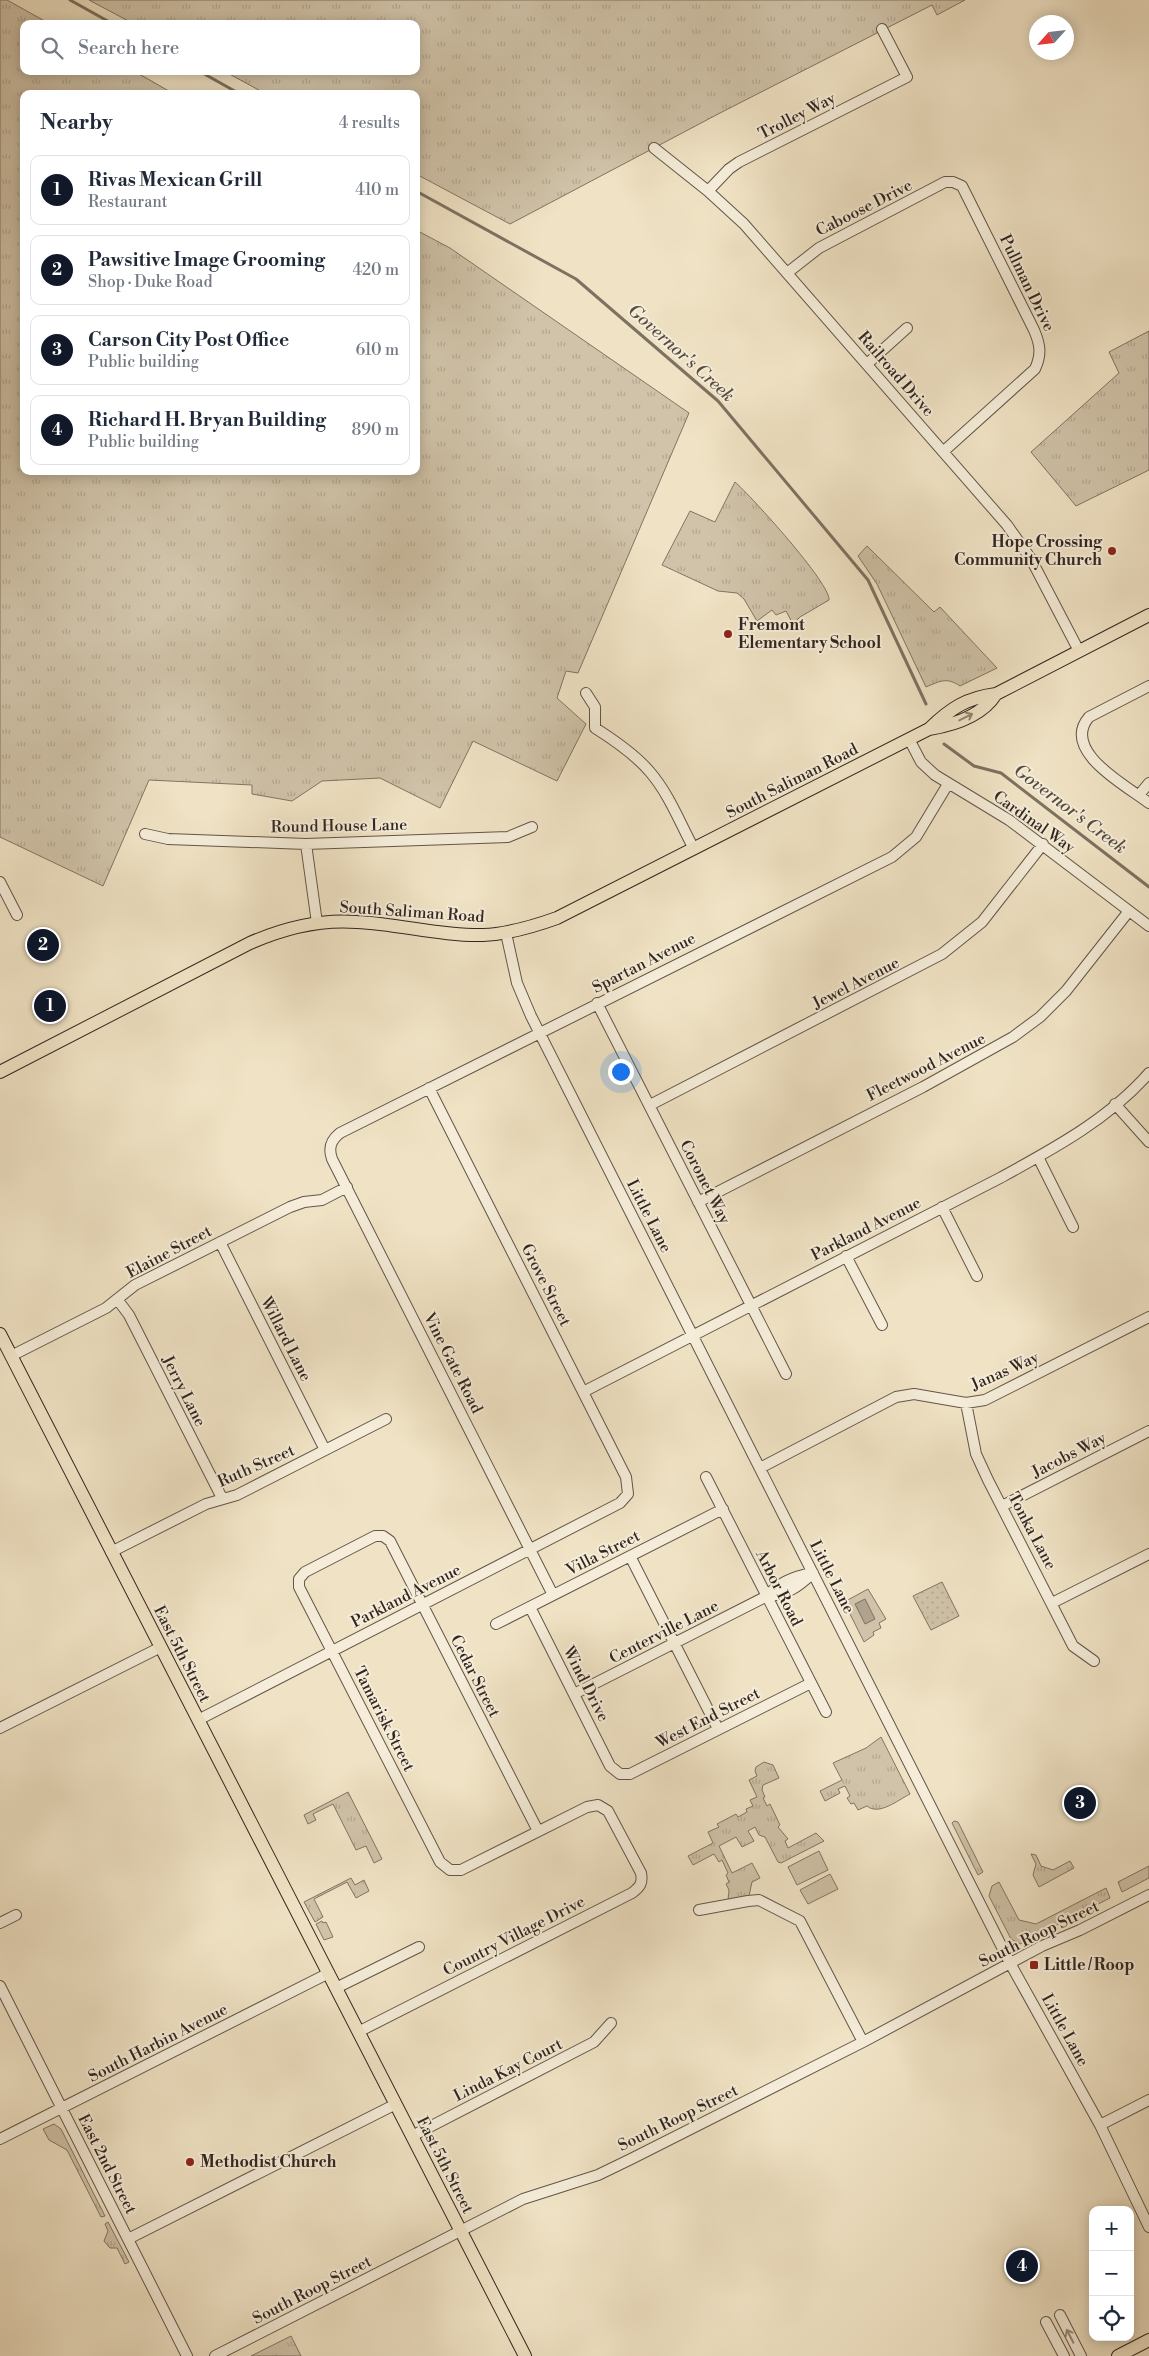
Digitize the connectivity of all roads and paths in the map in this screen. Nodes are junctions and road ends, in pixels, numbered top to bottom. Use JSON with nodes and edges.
{"nodes":[{"id":1,"x":882,"y":29,"type":"dead end"},
{"id":2,"x":654,"y":148,"type":"dead end"},
{"id":3,"x":959,"y":184,"type":"joint"},
{"id":4,"x":708,"y":191,"type":"junction"},
{"id":5,"x":787,"y":273,"type":"junction"},
{"id":6,"x":907,"y":328,"type":"dead end"},
{"id":7,"x":867,"y":364,"type":"junction"},
{"id":8,"x":944,"y":451,"type":"junction"},
{"id":9,"x":1149,"y":615,"type":"edge"},
{"id":10,"x":1079,"y":651,"type":"junction"},
{"id":11,"x":1149,"y":686,"type":"edge"},
{"id":12,"x":586,"y":693,"type":"dead end"},
{"id":13,"x":909,"y":739,"type":"junction"},
{"id":14,"x":1149,"y":782,"type":"edge"},
{"id":15,"x":948,"y":784,"type":"junction"},
{"id":16,"x":1139,"y":795,"type":"junction"},
{"id":17,"x":1149,"y":803,"type":"edge"},
{"id":18,"x":532,"y":827,"type":"dead end"},
{"id":19,"x":145,"y":834,"type":"dead end"},
{"id":20,"x":306,"y":844,"type":"junction"},
{"id":21,"x":1043,"y":844,"type":"junction"},
{"id":22,"x":694,"y":850,"type":"junction"},
{"id":23,"x":0,"y":882,"type":"edge"},
{"id":24,"x":1129,"y":911,"type":"junction"},
{"id":25,"x":17,"y":915,"type":"dead end"},
{"id":26,"x":317,"y":923,"type":"junction"},
{"id":27,"x":1149,"y":926,"type":"edge"},
{"id":28,"x":506,"y":933,"type":"junction"},
{"id":29,"x":597,"y":1004,"type":"junction"},
{"id":30,"x":540,"y":1033,"type":"junction"},
{"id":31,"x":0,"y":1072,"type":"edge"},
{"id":32,"x":1149,"y":1073,"type":"edge"},
{"id":33,"x":429,"y":1088,"type":"junction"},
{"id":34,"x":1115,"y":1104,"type":"junction"},
{"id":35,"x":650,"y":1105,"type":"junction"},
{"id":36,"x":1149,"y":1142,"type":"edge"},
{"id":37,"x":331,"y":1144,"type":"joint"},
{"id":38,"x":1038,"y":1157,"type":"junction"},
{"id":39,"x":347,"y":1188,"type":"junction"},
{"id":40,"x":698,"y":1202,"type":"junction"},
{"id":41,"x":942,"y":1207,"type":"junction"},
{"id":42,"x":1073,"y":1226,"type":"dead end"},
{"id":43,"x":220,"y":1242,"type":"junction"},
{"id":44,"x":846,"y":1256,"type":"junction"},
{"id":45,"x":977,"y":1276,"type":"dead end"},
{"id":46,"x":116,"y":1298,"type":"junction"},
{"id":47,"x":751,"y":1305,"type":"junction"},
{"id":48,"x":1149,"y":1317,"type":"edge"},
{"id":49,"x":882,"y":1325,"type":"dead end"},
{"id":50,"x":0,"y":1334,"type":"edge"},
{"id":51,"x":693,"y":1336,"type":"junction"},
{"id":52,"x":11,"y":1356,"type":"junction"},
{"id":53,"x":786,"y":1374,"type":"dead end"},
{"id":54,"x":583,"y":1392,"type":"junction"},
{"id":55,"x":966,"y":1403,"type":"junction"},
{"id":56,"x":386,"y":1419,"type":"dead end"},
{"id":57,"x":1149,"y":1431,"type":"edge"},
{"id":58,"x":325,"y":1450,"type":"junction"},
{"id":59,"x":760,"y":1468,"type":"junction"},
{"id":60,"x":706,"y":1477,"type":"dead end"},
{"id":61,"x":222,"y":1498,"type":"junction"},
{"id":62,"x":626,"y":1498,"type":"joint"},
{"id":63,"x":1002,"y":1506,"type":"junction"},
{"id":64,"x":723,"y":1509,"type":"junction"},
{"id":65,"x":383,"y":1536,"type":"joint"},
{"id":66,"x":530,"y":1549,"type":"junction"},
{"id":67,"x":112,"y":1552,"type":"junction"},
{"id":68,"x":1149,"y":1554,"type":"edge"},
{"id":69,"x":630,"y":1556,"type":"junction"},
{"id":70,"x":813,"y":1573,"type":"junction"},
{"id":71,"x":553,"y":1595,"type":"junction"},
{"id":72,"x":767,"y":1596,"type":"junction"},
{"id":73,"x":1052,"y":1603,"type":"junction"},
{"id":74,"x":422,"y":1604,"type":"junction"},
{"id":75,"x":530,"y":1607,"type":"junction"},
{"id":76,"x":496,"y":1624,"type":"dead end"},
{"id":77,"x":674,"y":1643,"type":"junction"},
{"id":78,"x":161,"y":1647,"type":"junction"},
{"id":79,"x":332,"y":1650,"type":"junction"},
{"id":80,"x":1094,"y":1661,"type":"dead end"},
{"id":81,"x":811,"y":1682,"type":"junction"},
{"id":82,"x":574,"y":1694,"type":"junction"},
{"id":83,"x":826,"y":1712,"type":"dead end"},
{"id":84,"x":198,"y":1720,"type":"junction"},
{"id":85,"x":0,"y":1728,"type":"edge"},
{"id":86,"x":718,"y":1729,"type":"junction"},
{"id":87,"x":618,"y":1773,"type":"joint"},
{"id":88,"x":538,"y":1831,"type":"junction"},
{"id":89,"x":450,"y":1870,"type":"joint"},
{"id":90,"x":1149,"y":1895,"type":"edge"},
{"id":91,"x":699,"y":1910,"type":"dead end"},
{"id":92,"x":16,"y":1915,"type":"dead end"},
{"id":93,"x":0,"y":1923,"type":"edge"},
{"id":94,"x":419,"y":1947,"type":"dead end"},
{"id":95,"x":1010,"y":1963,"type":"junction"},
{"id":96,"x":329,"y":1973,"type":"junction"},
{"id":97,"x":0,"y":1986,"type":"edge"},
{"id":98,"x":336,"y":1988,"type":"junction"},
{"id":99,"x":611,"y":2023,"type":"dead end"},
{"id":100,"x":358,"y":2032,"type":"junction"},
{"id":101,"x":863,"y":2042,"type":"junction"},
{"id":102,"x":1149,"y":2100,"type":"edge"},
{"id":103,"x":396,"y":2104,"type":"junction"},
{"id":104,"x":62,"y":2108,"type":"junction"},
{"id":105,"x":1100,"y":2126,"type":"junction"},
{"id":106,"x":412,"y":2136,"type":"junction"},
{"id":107,"x":0,"y":2139,"type":"edge"},
{"id":108,"x":1149,"y":2228,"type":"edge"},
{"id":109,"x":461,"y":2232,"type":"junction"},
{"id":110,"x":128,"y":2239,"type":"junction"},
{"id":111,"x":1060,"y":2315,"type":"dead end"},
{"id":112,"x":1046,"y":2322,"type":"dead end"},
{"id":113,"x":1149,"y":2340,"type":"edge"},
{"id":114,"x":187,"y":2356,"type":"edge"},
{"id":115,"x":215,"y":2356,"type":"edge"},
{"id":116,"x":525,"y":2356,"type":"edge"},
{"id":117,"x":1064,"y":2356,"type":"edge"},
{"id":118,"x":1081,"y":2356,"type":"edge"},
{"id":119,"x":1118,"y":2356,"type":"edge"}],
"edges":[{"from":1,"to":4,"type":"street","name":"Trolley Way"},
{"from":2,"to":4,"type":"street","name":"Railroad Drive"},
{"from":3,"to":5,"type":"street","name":"Caboose Drive"},
{"from":3,"to":8,"type":"street","name":"Pullman Drive"},
{"from":4,"to":5,"type":"street","name":"Railroad Drive"},
{"from":5,"to":7,"type":"street","name":"Railroad Drive"},
{"from":6,"to":7,"type":"street"},
{"from":7,"to":8,"type":"street","name":"Railroad Drive"},
{"from":8,"to":10,"type":"street","name":"Railroad Drive"},
{"from":9,"to":10,"type":"main road","name":"South Saliman Road"},
{"from":10,"to":13,"type":"main road","name":"South Saliman Road"},
{"from":11,"to":16,"type":"street"},
{"from":12,"to":22,"type":"street"},
{"from":13,"to":15,"type":"street","name":"Cardinal Way"},
{"from":13,"to":22,"type":"main road","name":"South Saliman Road"},
{"from":14,"to":16,"type":"street"},
{"from":15,"to":21,"type":"street","name":"Cardinal Way"},
{"from":15,"to":29,"type":"street","name":"Spartan Avenue"},
{"from":16,"to":17,"type":"street"},
{"from":18,"to":20,"type":"street","name":"Round House Lane"},
{"from":19,"to":20,"type":"street","name":"Round House Lane"},
{"from":20,"to":26,"type":"street"},
{"from":21,"to":24,"type":"street","name":"Cardinal Way"},
{"from":21,"to":35,"type":"street","name":"Jewel Avenue"},
{"from":22,"to":28,"type":"main road","name":"South Saliman Road"},
{"from":23,"to":25,"type":"street"},
{"from":24,"to":27,"type":"street","name":"Cardinal Way"},
{"from":24,"to":40,"type":"street","name":"Fleetwood Avenue"},
{"from":26,"to":28,"type":"main road","name":"South Saliman Road"},
{"from":26,"to":31,"type":"main road","name":"South Saliman Road"},
{"from":28,"to":30,"type":"street","name":"Little Lane"},
{"from":29,"to":30,"type":"street","name":"Spartan Avenue"},
{"from":29,"to":35,"type":"street","name":"Coronet Way"},
{"from":30,"to":33,"type":"street","name":"Spartan Avenue"},
{"from":30,"to":51,"type":"street","name":"Little Lane"},
{"from":32,"to":34,"type":"street","name":"Parkland Avenue"},
{"from":33,"to":37,"type":"street","name":"Spartan Avenue"},
{"from":33,"to":54,"type":"street","name":"Grove Street"},
{"from":34,"to":36,"type":"street"},
{"from":34,"to":38,"type":"street","name":"Parkland Avenue"},
{"from":35,"to":40,"type":"street","name":"Coronet Way"},
{"from":37,"to":39,"type":"street","name":"Vine Gate Road"},
{"from":38,"to":41,"type":"street","name":"Parkland Avenue"},
{"from":38,"to":42,"type":"street"},
{"from":39,"to":43,"type":"street","name":"Elaine Street"},
{"from":39,"to":66,"type":"street","name":"Vine Gate Road"},
{"from":40,"to":47,"type":"street","name":"Coronet Way"},
{"from":41,"to":44,"type":"street","name":"Parkland Avenue"},
{"from":41,"to":45,"type":"street"},
{"from":43,"to":46,"type":"street","name":"Elaine Street"},
{"from":43,"to":58,"type":"street","name":"Willard Lane"},
{"from":44,"to":47,"type":"street","name":"Parkland Avenue"},
{"from":44,"to":49,"type":"street"},
{"from":46,"to":52,"type":"street","name":"Elaine Street"},
{"from":46,"to":61,"type":"street","name":"Jerry Lane"},
{"from":47,"to":51,"type":"street","name":"Parkland Avenue"},
{"from":47,"to":53,"type":"street","name":"Coronet Way"},
{"from":48,"to":55,"type":"street","name":"Janas Way"},
{"from":50,"to":52,"type":"main road","name":"East 5th Street"},
{"from":51,"to":54,"type":"street","name":"Parkland Avenue"},
{"from":51,"to":59,"type":"street","name":"Little Lane"},
{"from":52,"to":67,"type":"main road","name":"East 5th Street"},
{"from":54,"to":62,"type":"street","name":"Grove Street"},
{"from":55,"to":59,"type":"street","name":"Janas Way"},
{"from":55,"to":63,"type":"street","name":"Tonka Lane"},
{"from":56,"to":58,"type":"street","name":"Ruth Street"},
{"from":57,"to":63,"type":"street","name":"Jacobs Way"},
{"from":58,"to":61,"type":"street","name":"Ruth Street"},
{"from":59,"to":70,"type":"street","name":"Little Lane"},
{"from":60,"to":64,"type":"street","name":"Arbor Road"},
{"from":61,"to":67,"type":"street","name":"Ruth Street"},
{"from":62,"to":66,"type":"street","name":"Parkland Avenue"},
{"from":63,"to":73,"type":"street","name":"Tonka Lane"},
{"from":64,"to":69,"type":"street","name":"Villa Street"},
{"from":64,"to":72,"type":"street","name":"Arbor Road"},
{"from":65,"to":74,"type":"street","name":"Cedar Street"},
{"from":65,"to":79,"type":"street","name":"Tamarisk Street"},
{"from":66,"to":71,"type":"street","name":"Vine Gate Road"},
{"from":66,"to":74,"type":"street","name":"Parkland Avenue"},
{"from":67,"to":78,"type":"main road","name":"East 5th Street"},
{"from":68,"to":73,"type":"street"},
{"from":69,"to":71,"type":"street","name":"Villa Street"},
{"from":69,"to":77,"type":"street"},
{"from":70,"to":72,"type":"street","name":"Centerville Lane"},
{"from":70,"to":95,"type":"street","name":"Little Lane"},
{"from":71,"to":75,"type":"street","name":"Villa Street"},
{"from":72,"to":77,"type":"street","name":"Centerville Lane"},
{"from":72,"to":81,"type":"street","name":"Arbor Road"},
{"from":73,"to":80,"type":"street","name":"Tonka Lane"},
{"from":74,"to":79,"type":"street","name":"Parkland Avenue"},
{"from":74,"to":88,"type":"street","name":"Cedar Street"},
{"from":75,"to":76,"type":"street","name":"Villa Street"},
{"from":75,"to":82,"type":"street","name":"Wind Drive"},
{"from":77,"to":82,"type":"street","name":"Centerville Lane"},
{"from":77,"to":86,"type":"street"},
{"from":78,"to":84,"type":"main road","name":"East 5th Street"},
{"from":78,"to":85,"type":"street"},
{"from":79,"to":84,"type":"street","name":"Parkland Avenue"},
{"from":79,"to":89,"type":"street","name":"Tamarisk Street"},
{"from":81,"to":83,"type":"street","name":"Arbor Road"},
{"from":81,"to":86,"type":"street","name":"West End Street"},
{"from":82,"to":87,"type":"street","name":"Wind Drive"},
{"from":84,"to":96,"type":"main road","name":"East 5th Street"},
{"from":86,"to":87,"type":"street","name":"West End Street"},
{"from":88,"to":89,"type":"street","name":"Country Village Drive"},
{"from":88,"to":100,"type":"street","name":"Country Village Drive"},
{"from":90,"to":95,"type":"street","name":"South Roop Street"},
{"from":91,"to":101,"type":"street"},
{"from":92,"to":93,"type":"street"},
{"from":94,"to":98,"type":"street"},
{"from":95,"to":101,"type":"street","name":"South Roop Street"},
{"from":95,"to":105,"type":"street","name":"Little Lane"},
{"from":96,"to":98,"type":"main road","name":"East 5th Street"},
{"from":96,"to":104,"type":"street","name":"South Harbin Avenue"},
{"from":97,"to":104,"type":"street","name":"East 2nd Street"},
{"from":98,"to":100,"type":"main road","name":"East 5th Street"},
{"from":99,"to":106,"type":"street","name":"Linda Kay Court"},
{"from":100,"to":103,"type":"main road","name":"East 5th Street"},
{"from":101,"to":109,"type":"street","name":"South Roop Street"},
{"from":102,"to":105,"type":"street"},
{"from":103,"to":106,"type":"main road","name":"East 5th Street"},
{"from":103,"to":110,"type":"street"},
{"from":104,"to":107,"type":"street","name":"South Harbin Avenue"},
{"from":104,"to":110,"type":"street","name":"East 2nd Street"},
{"from":105,"to":108,"type":"street","name":"Little Lane"},
{"from":106,"to":109,"type":"main road","name":"East 5th Street"},
{"from":109,"to":115,"type":"street","name":"South Roop Street"},
{"from":109,"to":116,"type":"main road","name":"East 5th Street"},
{"from":110,"to":114,"type":"street","name":"East 2nd Street"},
{"from":118,"to":111,"type":"street","one_way":true},
{"from":112,"to":117,"type":"street"},
{"from":113,"to":119,"type":"main road"}]}
